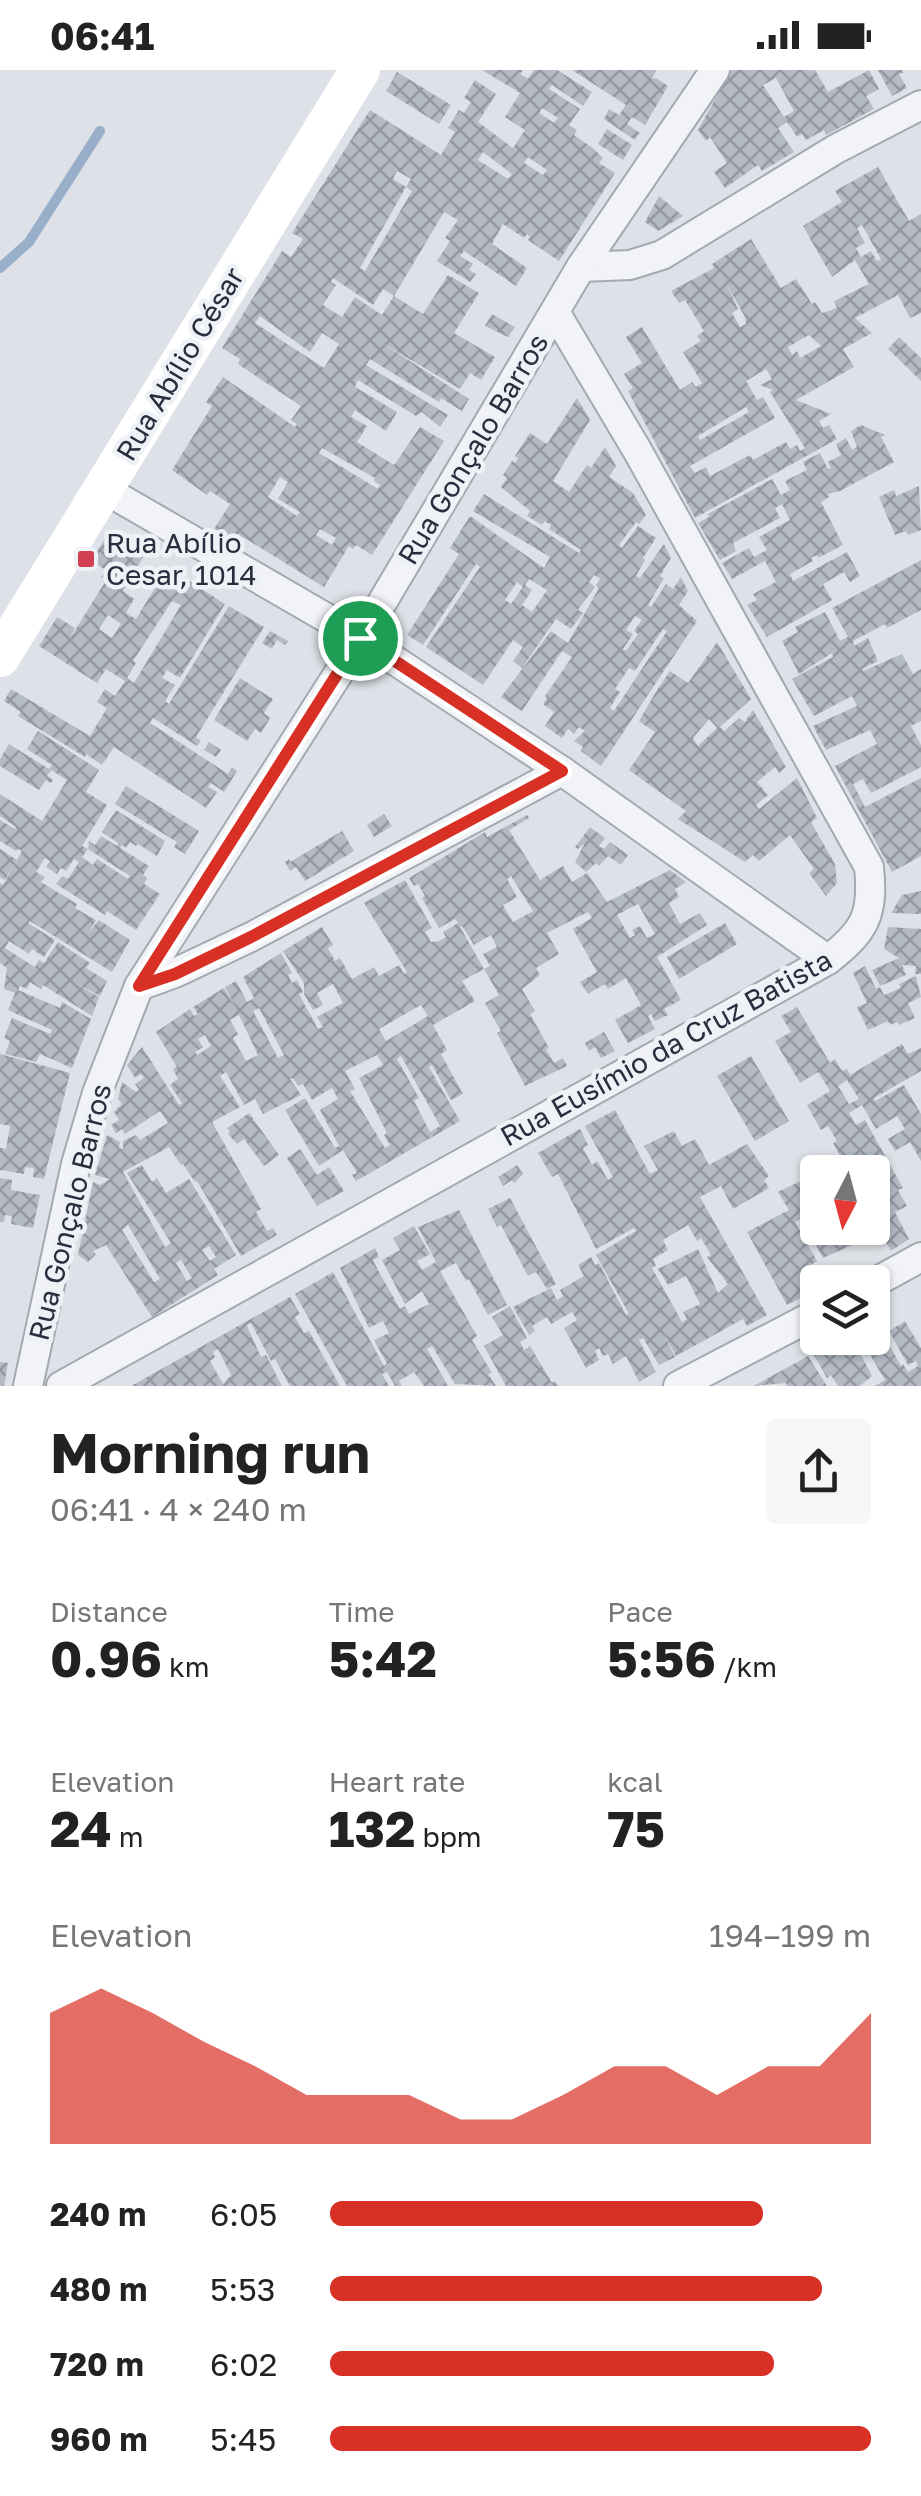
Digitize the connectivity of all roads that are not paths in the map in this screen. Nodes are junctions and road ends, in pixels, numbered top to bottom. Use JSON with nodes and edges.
{"nodes":[{"id":1,"x":360,"y":70,"type":"edge"},
{"id":2,"x":715,"y":70,"type":"edge"},
{"id":3,"x":921,"y":104,"type":"edge"},
{"id":4,"x":581,"y":268,"type":"junction"},
{"id":5,"x":555,"y":312,"type":"junction"},
{"id":6,"x":104,"y":488,"type":"junction"},
{"id":7,"x":360,"y":638,"type":"junction"},
{"id":8,"x":0,"y":657,"type":"edge"},
{"id":9,"x":562,"y":771,"type":"junction"},
{"id":10,"x":828,"y":960,"type":"junction"},
{"id":11,"x":139,"y":986,"type":"junction"},
{"id":12,"x":921,"y":1258,"type":"edge"},
{"id":13,"x":890,"y":1274,"type":"edge"},
{"id":14,"x":800,"y":1322,"type":"edge"},
{"id":15,"x":28,"y":1386,"type":"edge"},
{"id":16,"x":62,"y":1386,"type":"edge"},
{"id":17,"x":678,"y":1386,"type":"edge"}],
"edges":[{"from":1,"to":6,"type":"main road","name":"Rua Abílio César"},
{"from":2,"to":4,"type":"street","name":"Rua Gonçalo Barros"},
{"from":3,"to":4,"type":"street"},
{"from":4,"to":5,"type":"street","name":"Rua Gonçalo Barros"},
{"from":5,"to":7,"type":"street","name":"Rua Gonçalo Barros"},
{"from":5,"to":10,"type":"street","name":"Rua Eusímio da Cruz Batista"},
{"from":6,"to":7,"type":"street"},
{"from":6,"to":8,"type":"main road","name":"Rua Abílio César"},
{"from":7,"to":9,"type":"street"},
{"from":7,"to":11,"type":"street","name":"Rua Gonçalo Barros"},
{"from":9,"to":10,"type":"street"},
{"from":9,"to":11,"type":"street"},
{"from":10,"to":16,"type":"street","name":"Rua Eusímio da Cruz Batista"},
{"from":11,"to":15,"type":"street","name":"Rua Gonçalo Barros"},
{"from":12,"to":13,"type":"street"},
{"from":14,"to":17,"type":"street"}]}
